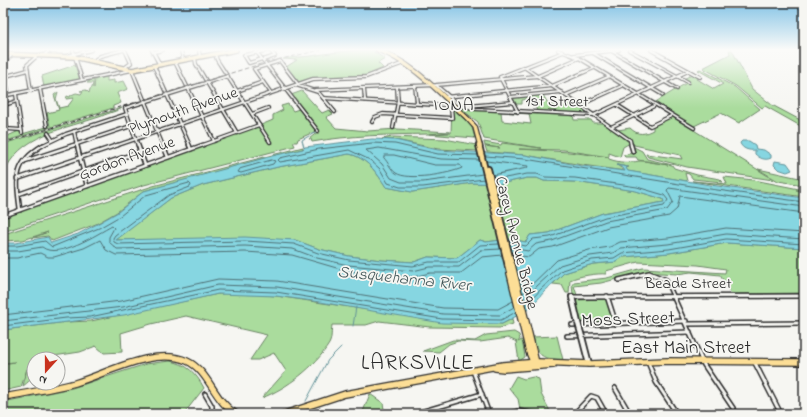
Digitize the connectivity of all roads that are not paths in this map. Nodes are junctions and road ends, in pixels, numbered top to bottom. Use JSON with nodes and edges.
{"nodes":[{"id":1,"x":5,"y":69,"type":"edge"},
{"id":2,"x":79,"y":69,"type":"edge"},
{"id":3,"x":135,"y":69,"type":"edge"},
{"id":4,"x":155,"y":69,"type":"edge"},
{"id":5,"x":177,"y":69,"type":"edge"},
{"id":6,"x":200,"y":69,"type":"edge"},
{"id":7,"x":224,"y":69,"type":"edge"},
{"id":8,"x":254,"y":69,"type":"edge"},
{"id":9,"x":269,"y":69,"type":"edge"},
{"id":10,"x":286,"y":69,"type":"edge"},
{"id":11,"x":387,"y":69,"type":"edge"},
{"id":12,"x":412,"y":69,"type":"edge"},
{"id":13,"x":518,"y":69,"type":"edge"},
{"id":14,"x":528,"y":69,"type":"edge"},
{"id":15,"x":553,"y":69,"type":"edge"},
{"id":16,"x":591,"y":69,"type":"edge"},
{"id":17,"x":597,"y":69,"type":"edge"},
{"id":18,"x":620,"y":69,"type":"edge"},
{"id":19,"x":643,"y":69,"type":"edge"},
{"id":20,"x":664,"y":69,"type":"edge"},
{"id":21,"x":685,"y":69,"type":"edge"},
{"id":22,"x":28,"y":70,"type":"joint"},
{"id":23,"x":132,"y":70,"type":"junction"},
{"id":24,"x":688,"y":71,"type":"junction"},
{"id":25,"x":6,"y":76,"type":"junction"},
{"id":26,"x":228,"y":76,"type":"junction"},
{"id":27,"x":538,"y":76,"type":"junction"},
{"id":28,"x":608,"y":76,"type":"junction"},
{"id":29,"x":676,"y":76,"type":"junction"},
{"id":30,"x":700,"y":77,"type":"dead end"},
{"id":31,"x":82,"y":80,"type":"junction"},
{"id":32,"x":501,"y":80,"type":"junction"},
{"id":33,"x":208,"y":82,"type":"junction"},
{"id":34,"x":263,"y":82,"type":"junction"},
{"id":35,"x":664,"y":82,"type":"junction"},
{"id":36,"x":688,"y":82,"type":"dead end"},
{"id":37,"x":297,"y":84,"type":"junction"},
{"id":38,"x":436,"y":85,"type":"junction"},
{"id":39,"x":415,"y":86,"type":"junction"},
{"id":40,"x":431,"y":86,"type":"junction"},
{"id":41,"x":552,"y":86,"type":"junction"},
{"id":42,"x":622,"y":86,"type":"junction"},
{"id":43,"x":397,"y":87,"type":"junction"},
{"id":44,"x":284,"y":88,"type":"junction"},
{"id":45,"x":364,"y":88,"type":"junction"},
{"id":46,"x":651,"y":88,"type":"junction"},
{"id":47,"x":40,"y":89,"type":"junction"},
{"id":48,"x":187,"y":89,"type":"junction"},
{"id":49,"x":677,"y":89,"type":"dead end"},
{"id":50,"x":315,"y":90,"type":"junction"},
{"id":51,"x":31,"y":91,"type":"junction"},
{"id":52,"x":237,"y":91,"type":"junction"},
{"id":53,"x":507,"y":91,"type":"junction"},
{"id":54,"x":561,"y":92,"type":"junction"},
{"id":55,"x":271,"y":93,"type":"junction"},
{"id":56,"x":16,"y":94,"type":"junction"},
{"id":57,"x":8,"y":95,"type":"junction"},
{"id":58,"x":166,"y":95,"type":"junction"},
{"id":59,"x":566,"y":95,"type":"junction"},
{"id":60,"x":637,"y":95,"type":"junction"},
{"id":61,"x":663,"y":95,"type":"dead end"},
{"id":62,"x":3,"y":96,"type":"edge"},
{"id":63,"x":447,"y":96,"type":"junction"},
{"id":64,"x":510,"y":97,"type":"junction"},
{"id":65,"x":323,"y":98,"type":"junction"},
{"id":66,"x":365,"y":100,"type":"junction"},
{"id":67,"x":17,"y":101,"type":"junction"},
{"id":68,"x":146,"y":102,"type":"junction"},
{"id":69,"x":245,"y":102,"type":"junction"},
{"id":70,"x":398,"y":102,"type":"junction"},
{"id":71,"x":513,"y":102,"type":"junction"},
{"id":72,"x":417,"y":103,"type":"junction"},
{"id":73,"x":617,"y":104,"type":"junction"},
{"id":74,"x":580,"y":105,"type":"junction"},
{"id":75,"x":454,"y":106,"type":"junction"},
{"id":76,"x":465,"y":106,"type":"junction"},
{"id":77,"x":655,"y":106,"type":"junction"},
{"id":78,"x":268,"y":108,"type":"dead end"},
{"id":79,"x":223,"y":109,"type":"junction"},
{"id":80,"x":335,"y":112,"type":"dead end"},
{"id":81,"x":518,"y":112,"type":"junction"},
{"id":82,"x":127,"y":114,"type":"junction"},
{"id":83,"x":252,"y":114,"type":"junction"},
{"id":84,"x":396,"y":115,"type":"junction"},
{"id":85,"x":594,"y":115,"type":"junction"},
{"id":86,"x":202,"y":116,"type":"junction"},
{"id":87,"x":634,"y":116,"type":"junction"},
{"id":88,"x":671,"y":116,"type":"junction"},
{"id":89,"x":372,"y":122,"type":"dead end"},
{"id":90,"x":179,"y":124,"type":"junction"},
{"id":91,"x":259,"y":124,"type":"junction"},
{"id":92,"x":47,"y":126,"type":"dead end"},
{"id":93,"x":132,"y":126,"type":"junction"},
{"id":94,"x":611,"y":127,"type":"junction"},
{"id":95,"x":393,"y":128,"type":"dead end"},
{"id":96,"x":693,"y":129,"type":"dead end"},
{"id":97,"x":74,"y":131,"type":"junction"},
{"id":98,"x":158,"y":131,"type":"junction"},
{"id":99,"x":318,"y":131,"type":"dead end"},
{"id":100,"x":48,"y":133,"type":"dead end"},
{"id":101,"x":237,"y":133,"type":"junction"},
{"id":102,"x":136,"y":138,"type":"junction"},
{"id":103,"x":52,"y":139,"type":"junction"},
{"id":104,"x":479,"y":140,"type":"junction"},
{"id":105,"x":214,"y":141,"type":"junction"},
{"id":106,"x":270,"y":142,"type":"dead end"},
{"id":107,"x":77,"y":144,"type":"junction"},
{"id":108,"x":191,"y":149,"type":"junction"},
{"id":109,"x":141,"y":151,"type":"junction"},
{"id":110,"x":633,"y":152,"type":"dead end"},
{"id":111,"x":80,"y":157,"type":"junction"},
{"id":112,"x":168,"y":157,"type":"junction"},
{"id":113,"x":24,"y":161,"type":"junction"},
{"id":114,"x":146,"y":165,"type":"junction"},
{"id":115,"x":84,"y":171,"type":"junction"},
{"id":116,"x":17,"y":179,"type":"junction"},
{"id":117,"x":87,"y":186,"type":"junction"},
{"id":118,"x":19,"y":194,"type":"junction"},
{"id":119,"x":20,"y":210,"type":"junction"},
{"id":120,"x":3,"y":216,"type":"edge"},
{"id":121,"x":619,"y":280,"type":"dead end"},
{"id":122,"x":607,"y":296,"type":"junction"},
{"id":123,"x":674,"y":296,"type":"junction"},
{"id":124,"x":804,"y":296,"type":"edge"},
{"id":125,"x":572,"y":297,"type":"joint"},
{"id":126,"x":686,"y":323,"type":"junction"},
{"id":127,"x":616,"y":324,"type":"junction"},
{"id":128,"x":804,"y":324,"type":"edge"},
{"id":129,"x":572,"y":325,"type":"dead end"},
{"id":130,"x":690,"y":332,"type":"junction"},
{"id":131,"x":567,"y":336,"type":"dead end"},
{"id":132,"x":531,"y":352,"type":"junction"},
{"id":133,"x":648,"y":361,"type":"junction"},
{"id":134,"x":703,"y":361,"type":"junction"},
{"id":135,"x":755,"y":362,"type":"junction"},
{"id":136,"x":804,"y":362,"type":"edge"},
{"id":137,"x":549,"y":363,"type":"junction"},
{"id":138,"x":522,"y":364,"type":"junction"},
{"id":139,"x":534,"y":364,"type":"junction"},
{"id":140,"x":568,"y":364,"type":"junction"},
{"id":141,"x":589,"y":364,"type":"junction"},
{"id":142,"x":491,"y":368,"type":"junction"},
{"id":143,"x":473,"y":370,"type":"junction"},
{"id":144,"x":616,"y":388,"type":"dead end"},
{"id":145,"x":205,"y":394,"type":"dead end"},
{"id":146,"x":482,"y":394,"type":"junction"},
{"id":147,"x":3,"y":397,"type":"edge"},
{"id":148,"x":212,"y":414,"type":"edge"},
{"id":149,"x":236,"y":414,"type":"edge"},
{"id":150,"x":284,"y":414,"type":"edge"},
{"id":151,"x":414,"y":414,"type":"edge"},
{"id":152,"x":489,"y":414,"type":"edge"},
{"id":153,"x":508,"y":414,"type":"edge"},
{"id":154,"x":535,"y":414,"type":"edge"},
{"id":155,"x":574,"y":414,"type":"edge"},
{"id":156,"x":606,"y":414,"type":"edge"},
{"id":157,"x":630,"y":414,"type":"edge"},
{"id":158,"x":677,"y":414,"type":"edge"},
{"id":159,"x":737,"y":414,"type":"edge"},
{"id":160,"x":781,"y":414,"type":"edge"}],
"edges":[{"from":1,"to":25,"type":"street"},
{"from":2,"to":31,"type":"street"},
{"from":3,"to":23,"type":"main road"},
{"from":4,"to":58,"type":"street"},
{"from":5,"to":48,"type":"street"},
{"from":6,"to":33,"type":"street"},
{"from":7,"to":26,"type":"street"},
{"from":8,"to":34,"type":"street"},
{"from":9,"to":44,"type":"street"},
{"from":10,"to":37,"type":"street"},
{"from":11,"to":37,"type":"street","name":"Plymouth Avenue"},
{"from":12,"to":40,"type":"main road"},
{"from":13,"to":32,"type":"street"},
{"from":14,"to":27,"type":"street"},
{"from":15,"to":27,"type":"street"},
{"from":16,"to":41,"type":"street"},
{"from":17,"to":28,"type":"street"},
{"from":18,"to":46,"type":"street"},
{"from":19,"to":35,"type":"street"},
{"from":20,"to":29,"type":"street"},
{"from":21,"to":24,"type":"street"},
{"from":22,"to":25,"type":"street"},
{"from":22,"to":51,"type":"street"},
{"from":23,"to":31,"type":"street"},
{"from":23,"to":68,"type":"street"},
{"from":24,"to":29,"type":"street","name":"1st Street"},
{"from":24,"to":30,"type":"street"},
{"from":25,"to":57,"type":"street"},
{"from":26,"to":33,"type":"street"},
{"from":26,"to":52,"type":"street"},
{"from":27,"to":32,"type":"street"},
{"from":27,"to":41,"type":"street"},
{"from":28,"to":42,"type":"street"},
{"from":28,"to":59,"type":"street"},
{"from":29,"to":35,"type":"street","name":"1st Street"},
{"from":29,"to":36,"type":"street"},
{"from":31,"to":47,"type":"street"},
{"from":32,"to":38,"type":"street"},
{"from":32,"to":53,"type":"street"},
{"from":33,"to":48,"type":"street"},
{"from":33,"to":79,"type":"street"},
{"from":34,"to":52,"type":"street"},
{"from":34,"to":55,"type":"street"},
{"from":35,"to":46,"type":"street","name":"1st Street"},
{"from":35,"to":49,"type":"street"},
{"from":37,"to":44,"type":"street","name":"Plymouth Avenue"},
{"from":37,"to":50,"type":"street"},
{"from":38,"to":40,"type":"street"},
{"from":38,"to":63,"type":"street"},
{"from":39,"to":40,"type":"street"},
{"from":39,"to":43,"type":"street"},
{"from":39,"to":72,"type":"street"},
{"from":40,"to":63,"type":"main road"},
{"from":40,"to":75,"type":"main road"},
{"from":41,"to":53,"type":"street"},
{"from":41,"to":54,"type":"street"},
{"from":42,"to":60,"type":"street"},
{"from":42,"to":74,"type":"street"},
{"from":43,"to":45,"type":"street"},
{"from":43,"to":70,"type":"street"},
{"from":44,"to":55,"type":"street","name":"Plymouth Avenue"},
{"from":44,"to":99,"type":"street"},
{"from":45,"to":50,"type":"street"},
{"from":45,"to":66,"type":"street"},
{"from":46,"to":60,"type":"street","name":"1st Street"},
{"from":46,"to":61,"type":"street"},
{"from":47,"to":51,"type":"street"},
{"from":47,"to":92,"type":"street"},
{"from":48,"to":58,"type":"street"},
{"from":48,"to":86,"type":"street"},
{"from":50,"to":65,"type":"street"},
{"from":51,"to":56,"type":"street"},
{"from":52,"to":69,"type":"street"},
{"from":53,"to":63,"type":"street"},
{"from":53,"to":64,"type":"street"},
{"from":54,"to":59,"type":"street"},
{"from":54,"to":64,"type":"street"},
{"from":55,"to":69,"type":"street","name":"Plymouth Avenue"},
{"from":56,"to":57,"type":"street"},
{"from":56,"to":67,"type":"street"},
{"from":57,"to":62,"type":"street"},
{"from":58,"to":68,"type":"street"},
{"from":58,"to":90,"type":"street"},
{"from":59,"to":74,"type":"street"},
{"from":60,"to":73,"type":"street","name":"1st Street"},
{"from":60,"to":77,"type":"street"},
{"from":63,"to":75,"type":"main road"},
{"from":64,"to":71,"type":"street"},
{"from":65,"to":66,"type":"street"},
{"from":65,"to":80,"type":"street"},
{"from":66,"to":70,"type":"street"},
{"from":67,"to":67,"type":"street"},
{"from":68,"to":82,"type":"street"},
{"from":68,"to":98,"type":"street"},
{"from":69,"to":79,"type":"street","name":"Plymouth Avenue"},
{"from":69,"to":83,"type":"street"},
{"from":70,"to":72,"type":"street"},
{"from":70,"to":84,"type":"street"},
{"from":71,"to":76,"type":"street"},
{"from":71,"to":81,"type":"street"},
{"from":72,"to":75,"type":"street"},
{"from":73,"to":85,"type":"street","name":"1st Street"},
{"from":73,"to":87,"type":"street"},
{"from":74,"to":85,"type":"street"},
{"from":75,"to":76,"type":"street"},
{"from":75,"to":84,"type":"street"},
{"from":75,"to":104,"type":"main road"},
{"from":75,"to":104,"type":"main road"},
{"from":76,"to":81,"type":"street","name":"1st Street"},
{"from":77,"to":87,"type":"street"},
{"from":77,"to":88,"type":"street"},
{"from":78,"to":83,"type":"street"},
{"from":79,"to":86,"type":"street","name":"Plymouth Avenue"},
{"from":79,"to":101,"type":"street"},
{"from":81,"to":85,"type":"street","name":"1st Street"},
{"from":82,"to":93,"type":"street"},
{"from":82,"to":97,"type":"street"},
{"from":83,"to":91,"type":"street"},
{"from":84,"to":89,"type":"street"},
{"from":84,"to":95,"type":"street"},
{"from":85,"to":94,"type":"street"},
{"from":86,"to":90,"type":"street","name":"Plymouth Avenue"},
{"from":86,"to":105,"type":"street"},
{"from":87,"to":88,"type":"street"},
{"from":87,"to":94,"type":"street"},
{"from":88,"to":96,"type":"street"},
{"from":90,"to":98,"type":"street","name":"Plymouth Avenue"},
{"from":90,"to":108,"type":"street"},
{"from":91,"to":101,"type":"street","name":"Gordon Avenue"},
{"from":91,"to":106,"type":"street"},
{"from":93,"to":102,"type":"street"},
{"from":93,"to":107,"type":"street"},
{"from":94,"to":110,"type":"street"},
{"from":97,"to":103,"type":"street"},
{"from":97,"to":107,"type":"street"},
{"from":98,"to":102,"type":"street","name":"Plymouth Avenue"},
{"from":98,"to":112,"type":"street"},
{"from":100,"to":103,"type":"street"},
{"from":101,"to":105,"type":"street","name":"Gordon Avenue"},
{"from":102,"to":109,"type":"street"},
{"from":102,"to":111,"type":"street","name":"Plymouth Avenue"},
{"from":103,"to":113,"type":"street"},
{"from":104,"to":132,"type":"main road","name":"Carey Avenue Bridge"},
{"from":105,"to":108,"type":"street","name":"Gordon Avenue"},
{"from":107,"to":111,"type":"street"},
{"from":107,"to":113,"type":"street"},
{"from":108,"to":112,"type":"street","name":"Gordon Avenue"},
{"from":109,"to":114,"type":"street"},
{"from":109,"to":115,"type":"street"},
{"from":111,"to":115,"type":"street"},
{"from":111,"to":116,"type":"street","name":"Plymouth Avenue"},
{"from":112,"to":114,"type":"street","name":"Gordon Avenue"},
{"from":113,"to":116,"type":"street"},
{"from":114,"to":117,"type":"street","name":"Gordon Avenue"},
{"from":115,"to":117,"type":"street"},
{"from":115,"to":118,"type":"street"},
{"from":116,"to":118,"type":"street"},
{"from":117,"to":119,"type":"street","name":"Gordon Avenue"},
{"from":118,"to":119,"type":"street"},
{"from":119,"to":120,"type":"street","name":"Gordon Avenue"},
{"from":121,"to":123,"type":"street"},
{"from":122,"to":123,"type":"street","name":"Beade Street"},
{"from":122,"to":125,"type":"street","name":"Beade Street"},
{"from":122,"to":127,"type":"street"},
{"from":123,"to":124,"type":"street","name":"Beade Street"},
{"from":123,"to":126,"type":"street"},
{"from":125,"to":141,"type":"street","bridge":true},
{"from":126,"to":127,"type":"street"},
{"from":126,"to":128,"type":"street"},
{"from":126,"to":130,"type":"street"},
{"from":127,"to":129,"type":"street"},
{"from":130,"to":131,"type":"street","name":"Moss Street"},
{"from":130,"to":134,"type":"street"},
{"from":132,"to":137,"type":"main road"},
{"from":132,"to":138,"type":"main road"},
{"from":132,"to":139,"type":"main road","name":"Carey Avenue Bridge"},
{"from":133,"to":134,"type":"main road","name":"East Main Street"},
{"from":133,"to":141,"type":"main road","name":"East Main Street"},
{"from":133,"to":158,"type":"street"},
{"from":134,"to":135,"type":"main road","name":"East Main Street"},
{"from":134,"to":159,"type":"street"},
{"from":135,"to":136,"type":"main road","name":"East Main Street"},
{"from":135,"to":160,"type":"street"},
{"from":137,"to":139,"type":"main road","name":"East Main Street"},
{"from":137,"to":140,"type":"main road","name":"East Main Street"},
{"from":138,"to":139,"type":"main road","name":"East Main Street"},
{"from":138,"to":142,"type":"main road","name":"East Main Street"},
{"from":139,"to":140,"type":"main road","name":"East Main Street"},
{"from":139,"to":142,"type":"main road","name":"East Main Street"},
{"from":140,"to":141,"type":"main road","name":"East Main Street"},
{"from":142,"to":143,"type":"main road","name":"East Main Street"},
{"from":143,"to":146,"type":"street"},
{"from":143,"to":150,"type":"main road","name":"East Main Street"},
{"from":144,"to":157,"type":"street"},
{"from":145,"to":148,"type":"street"},
{"from":146,"to":151,"type":"street"},
{"from":146,"to":152,"type":"street"},
{"from":147,"to":149,"type":"main road"},
{"from":153,"to":154,"type":"street"},
{"from":155,"to":156,"type":"street"}]}
